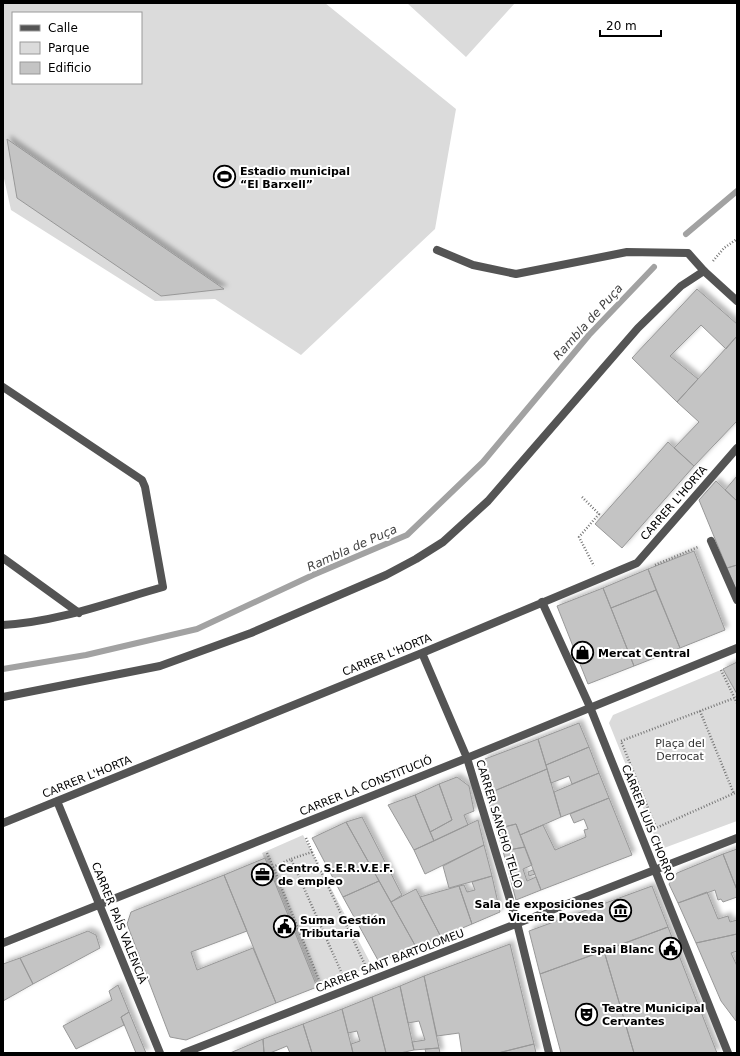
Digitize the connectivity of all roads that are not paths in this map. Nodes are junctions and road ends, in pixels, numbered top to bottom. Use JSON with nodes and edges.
{"nodes":[{"id":1,"x":437,"y":250,"type":"dead end"},
{"id":2,"x":704,"y":271,"type":"junction"},
{"id":3,"x":737,"y":301,"type":"edge"},
{"id":4,"x":3,"y":388,"type":"edge"},
{"id":5,"x":737,"y":448,"type":"edge"},
{"id":6,"x":711,"y":541,"type":"road end"},
{"id":7,"x":3,"y":558,"type":"edge"},
{"id":8,"x":737,"y":600,"type":"edge"},
{"id":9,"x":542,"y":602,"type":"junction"},
{"id":10,"x":79,"y":613,"type":"junction"},
{"id":11,"x":3,"y":625,"type":"edge"},
{"id":12,"x":737,"y":648,"type":"edge"},
{"id":13,"x":422,"y":653,"type":"junction"},
{"id":14,"x":3,"y":697,"type":"edge"},
{"id":15,"x":590,"y":707,"type":"junction"},
{"id":16,"x":467,"y":758,"type":"junction"},
{"id":17,"x":57,"y":801,"type":"junction"},
{"id":18,"x":3,"y":823,"type":"edge"},
{"id":19,"x":737,"y":838,"type":"edge"},
{"id":20,"x":655,"y":870,"type":"junction"},
{"id":21,"x":99,"y":904,"type":"junction"},
{"id":22,"x":517,"y":923,"type":"junction"},
{"id":23,"x":3,"y":943,"type":"edge"},
{"id":24,"x":160,"y":1053,"type":"edge"},
{"id":25,"x":184,"y":1053,"type":"edge"},
{"id":26,"x":549,"y":1053,"type":"edge"},
{"id":27,"x":728,"y":1053,"type":"edge"}],
"edges":[{"from":1,"to":2,"type":"street"},
{"from":2,"to":3,"type":"street"},
{"from":2,"to":14,"type":"street"},
{"from":4,"to":10,"type":"street"},
{"from":5,"to":9,"type":"street","name":"CARRER L'HORTA"},
{"from":6,"to":8,"type":"street"},
{"from":7,"to":10,"type":"street"},
{"from":9,"to":13,"type":"street","name":"CARRER L'HORTA"},
{"from":9,"to":15,"type":"street","name":"CARRER LUIS CHORRO"},
{"from":10,"to":11,"type":"street"},
{"from":12,"to":15,"type":"street","name":"CARRER LA CONSTITUCIÓ"},
{"from":13,"to":16,"type":"street","name":"CARRER SANCHO TELLO"},
{"from":13,"to":17,"type":"street","name":"CARRER L'HORTA"},
{"from":15,"to":16,"type":"street","name":"CARRER LA CONSTITUCIÓ"},
{"from":15,"to":20,"type":"street","name":"CARRER LUIS CHORRO"},
{"from":16,"to":21,"type":"street","name":"CARRER LA CONSTITUCIÓ"},
{"from":16,"to":22,"type":"street","name":"CARRER SANCHO TELLO"},
{"from":17,"to":18,"type":"street","name":"CARRER L'HORTA"},
{"from":17,"to":21,"type":"street","name":"CARRER PAÍS VALENCIÀ"},
{"from":19,"to":20,"type":"street","name":"CARRER SANT BARTOLOMEU"},
{"from":20,"to":22,"type":"street","name":"CARRER SANT BARTOLOMEU"},
{"from":20,"to":27,"type":"street","name":"CARRER LUIS CHORRO"},
{"from":21,"to":23,"type":"street","name":"CARRER LA CONSTITUCIÓ"},
{"from":21,"to":24,"type":"street","name":"CARRER PAÍS VALENCIÀ"},
{"from":22,"to":25,"type":"street","name":"CARRER SANT BARTOLOMEU"},
{"from":22,"to":26,"type":"street","name":"CARRER SANCHO TELLO"}]}
